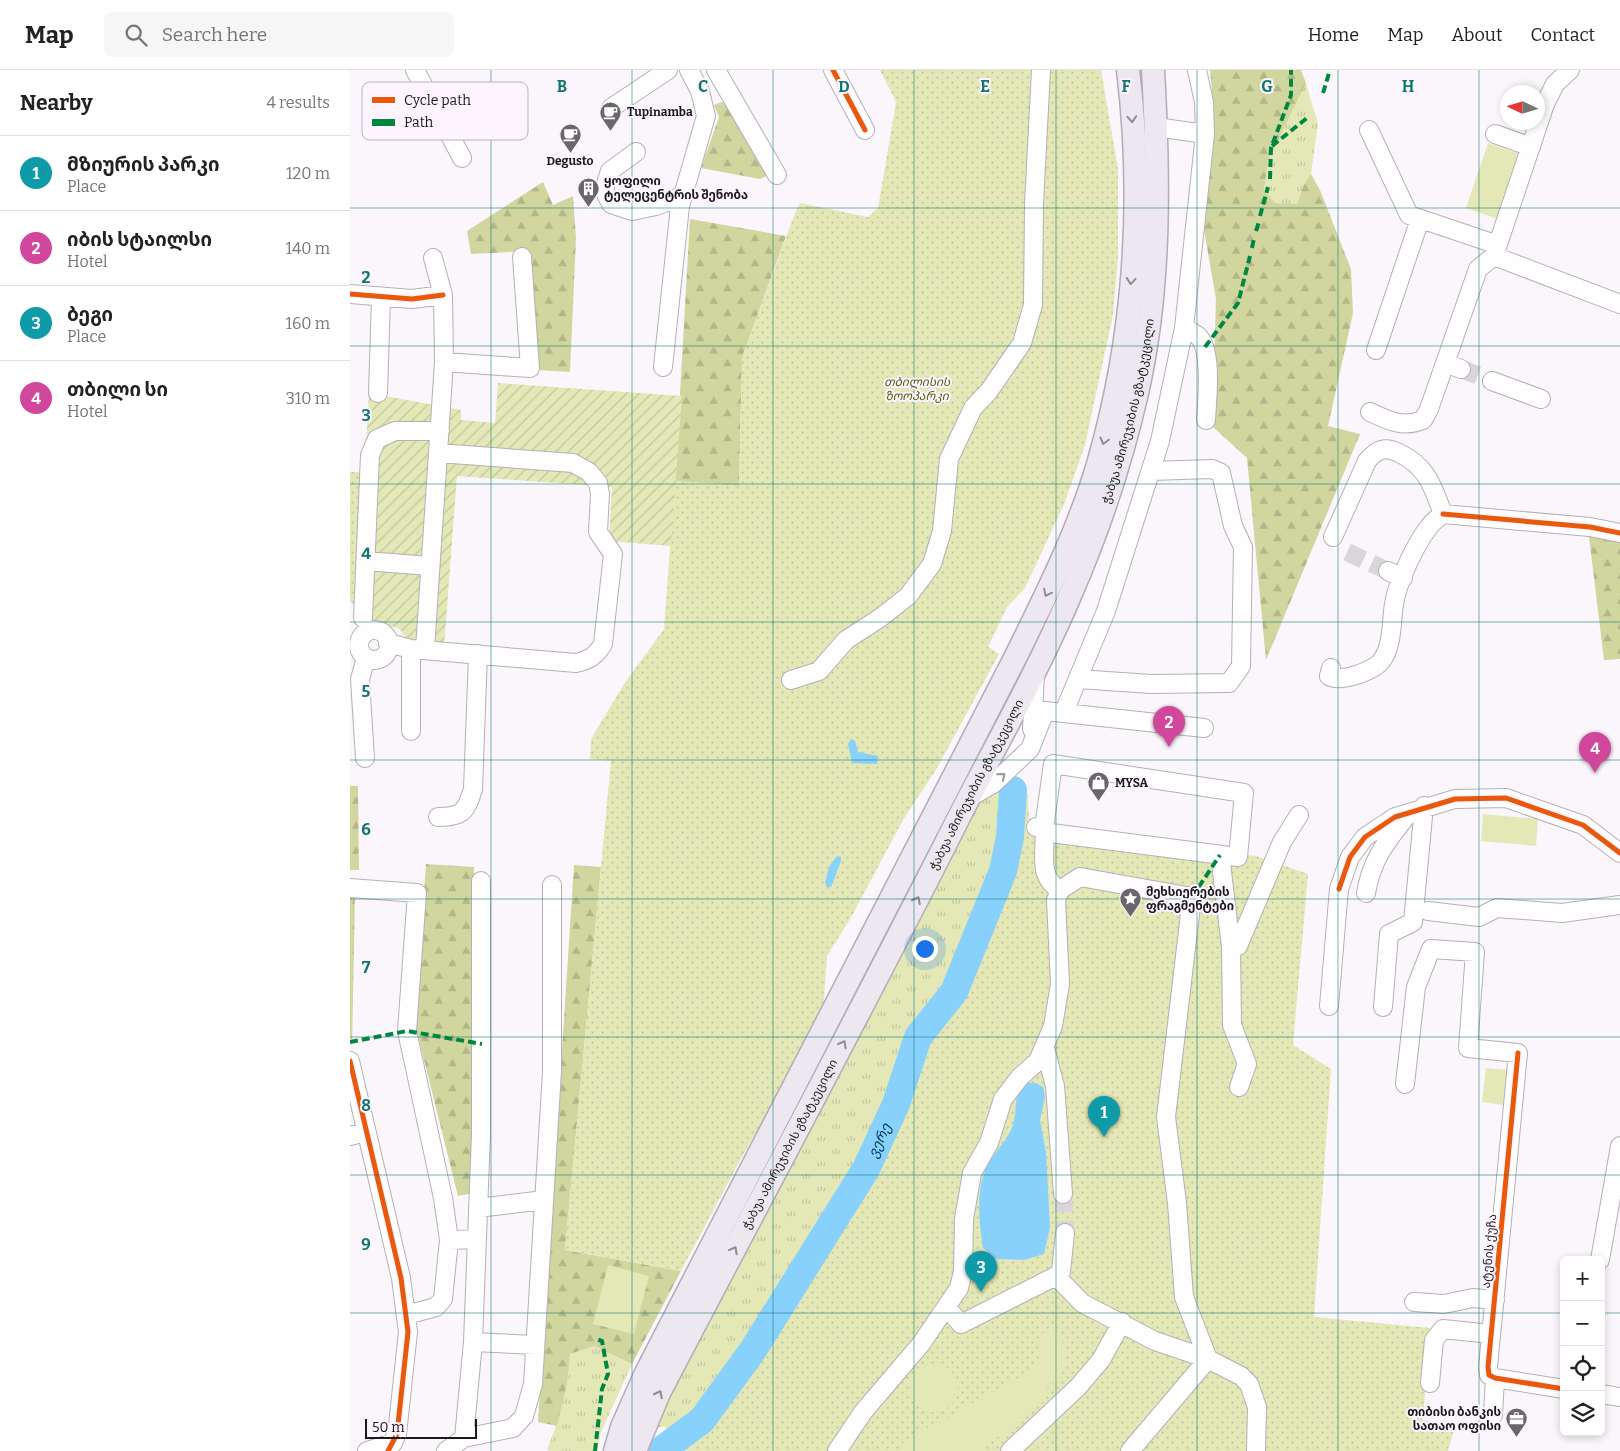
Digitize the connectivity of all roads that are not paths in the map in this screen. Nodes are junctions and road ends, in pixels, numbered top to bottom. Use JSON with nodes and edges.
{"nodes":[{"id":1,"x":416,"y":70,"type":"edge"},
{"id":2,"x":668,"y":70,"type":"edge"},
{"id":3,"x":689,"y":70,"type":"edge"},
{"id":4,"x":716,"y":70,"type":"edge"},
{"id":5,"x":833,"y":70,"type":"edge"},
{"id":6,"x":1041,"y":70,"type":"edge"},
{"id":7,"x":1128,"y":70,"type":"edge"},
{"id":8,"x":1153,"y":70,"type":"edge"},
{"id":9,"x":1197,"y":70,"type":"edge"},
{"id":10,"x":1570,"y":70,"type":"edge"},
{"id":11,"x":422,"y":82,"type":"edge"},
{"id":12,"x":611,"y":108,"type":"dead end"},
{"id":13,"x":1156,"y":127,"type":"junction"},
{"id":14,"x":865,"y":130,"type":"dead end"},
{"id":15,"x":1369,"y":130,"type":"dead end"},
{"id":16,"x":1205,"y":134,"type":"junction"},
{"id":17,"x":1495,"y":134,"type":"dead end"},
{"id":18,"x":453,"y":140,"type":"edge"},
{"id":19,"x":1531,"y":146,"type":"junction"},
{"id":20,"x":636,"y":152,"type":"dead end"},
{"id":21,"x":462,"y":158,"type":"dead end"},
{"id":22,"x":778,"y":175,"type":"dead end"},
{"id":23,"x":684,"y":194,"type":"junction"},
{"id":24,"x":1420,"y":219,"type":"junction"},
{"id":25,"x":1496,"y":250,"type":"junction"},
{"id":26,"x":522,"y":257,"type":"dead end"},
{"id":27,"x":433,"y":258,"type":"dead end"},
{"id":28,"x":350,"y":294,"type":"edge"},
{"id":29,"x":443,"y":295,"type":"junction"},
{"id":30,"x":382,"y":298,"type":"junction"},
{"id":31,"x":1620,"y":304,"type":"edge"},
{"id":32,"x":1184,"y":328,"type":"junction"},
{"id":33,"x":1376,"y":350,"type":"dead end"},
{"id":34,"x":444,"y":362,"type":"junction"},
{"id":35,"x":663,"y":367,"type":"dead end"},
{"id":36,"x":1492,"y":381,"type":"tunnel mouth"},
{"id":37,"x":378,"y":393,"type":"dead end"},
{"id":38,"x":1541,"y":399,"type":"dead end"},
{"id":39,"x":1370,"y":412,"type":"dead end"},
{"id":40,"x":1206,"y":420,"type":"dead end"},
{"id":41,"x":440,"y":431,"type":"junction"},
{"id":42,"x":438,"y":453,"type":"junction"},
{"id":43,"x":1151,"y":471,"type":"junction"},
{"id":44,"x":1443,"y":514,"type":"junction"},
{"id":45,"x":1620,"y":533,"type":"edge"},
{"id":46,"x":1333,"y":537,"type":"dead end"},
{"id":47,"x":366,"y":561,"type":"junction"},
{"id":48,"x":429,"y":566,"type":"junction"},
{"id":49,"x":360,"y":619,"type":"edge"},
{"id":50,"x":388,"y":643,"type":"junction"},
{"id":51,"x":418,"y":649,"type":"junction"},
{"id":52,"x":478,"y":654,"type":"junction"},
{"id":53,"x":366,"y":658,"type":"junction"},
{"id":54,"x":1330,"y":668,"type":"dead end"},
{"id":55,"x":1035,"y":669,"type":"junction"},
{"id":56,"x":791,"y":680,"type":"dead end"},
{"id":57,"x":1078,"y":680,"type":"junction"},
{"id":58,"x":1064,"y":712,"type":"junction"},
{"id":59,"x":1204,"y":728,"type":"dead end"},
{"id":60,"x":411,"y":731,"type":"dead end"},
{"id":61,"x":1030,"y":749,"type":"junction"},
{"id":62,"x":364,"y":758,"type":"dead end"},
{"id":63,"x":1053,"y":764,"type":"junction"},
{"id":64,"x":970,"y":797,"type":"junction"},
{"id":65,"x":1417,"y":809,"type":"junction"},
{"id":66,"x":1299,"y":815,"type":"dead end"},
{"id":67,"x":438,"y":817,"type":"dead end"},
{"id":68,"x":1040,"y":828,"type":"junction"},
{"id":69,"x":1620,"y":853,"type":"edge"},
{"id":70,"x":1220,"y":855,"type":"junction"},
{"id":71,"x":481,"y":881,"type":"dead end"},
{"id":72,"x":552,"y":884,"type":"dead end"},
{"id":73,"x":350,"y":888,"type":"edge"},
{"id":74,"x":1060,"y":890,"type":"junction"},
{"id":75,"x":1366,"y":893,"type":"dead end"},
{"id":76,"x":1620,"y":905,"type":"edge"},
{"id":77,"x":1428,"y":911,"type":"dead end"},
{"id":78,"x":1231,"y":947,"type":"junction"},
{"id":79,"x":1328,"y":1006,"type":"dead end"},
{"id":80,"x":1383,"y":1007,"type":"dead end"},
{"id":81,"x":1045,"y":1048,"type":"junction"},
{"id":82,"x":350,"y":1061,"type":"edge"},
{"id":83,"x":1405,"y":1084,"type":"dead end"},
{"id":84,"x":1239,"y":1087,"type":"dead end"},
{"id":85,"x":357,"y":1134,"type":"edge"},
{"id":86,"x":1620,"y":1146,"type":"edge"},
{"id":87,"x":1063,"y":1194,"type":"tunnel mouth"},
{"id":88,"x":544,"y":1200,"type":"junction"},
{"id":89,"x":478,"y":1208,"type":"junction"},
{"id":90,"x":1065,"y":1233,"type":"tunnel mouth"},
{"id":91,"x":477,"y":1239,"type":"junction"},
{"id":92,"x":449,"y":1240,"type":"junction"},
{"id":93,"x":1601,"y":1256,"type":"edge"},
{"id":94,"x":1056,"y":1276,"type":"junction"},
{"id":95,"x":1495,"y":1300,"type":"junction"},
{"id":96,"x":1414,"y":1302,"type":"dead end"},
{"id":97,"x":947,"y":1308,"type":"junction"},
{"id":98,"x":406,"y":1315,"type":"junction"},
{"id":99,"x":1122,"y":1322,"type":"junction"},
{"id":100,"x":1492,"y":1334,"type":"junction"},
{"id":101,"x":473,"y":1342,"type":"junction"},
{"id":102,"x":535,"y":1344,"type":"junction"},
{"id":103,"x":1208,"y":1359,"type":"junction"},
{"id":104,"x":1495,"y":1378,"type":"junction"},
{"id":105,"x":1430,"y":1383,"type":"dead end"},
{"id":106,"x":1560,"y":1388,"type":"edge"},
{"id":107,"x":1605,"y":1395,"type":"edge"},
{"id":108,"x":1620,"y":1397,"type":"edge"},
{"id":109,"x":1493,"y":1415,"type":"dead end"},
{"id":110,"x":464,"y":1438,"type":"junction"},
{"id":111,"x":637,"y":1445,"type":"edge"},
{"id":112,"x":390,"y":1447,"type":"edge"},
{"id":113,"x":367,"y":1451,"type":"edge"},
{"id":114,"x":446,"y":1451,"type":"edge"},
{"id":115,"x":615,"y":1451,"type":"edge"},
{"id":116,"x":837,"y":1451,"type":"edge"},
{"id":117,"x":1010,"y":1451,"type":"edge"},
{"id":118,"x":1130,"y":1451,"type":"edge"},
{"id":119,"x":1256,"y":1451,"type":"edge"}],
"edges":[{"from":1,"to":11,"type":"street"},
{"from":2,"to":12,"type":"street"},
{"from":3,"to":23,"type":"street"},
{"from":4,"to":22,"type":"street"},
{"from":5,"to":14,"type":"street"},
{"from":6,"to":56,"type":"street"},
{"from":7,"to":115,"type":"main road","name":"ჭაბუა ამირეჯიბის გზატკეცილი","one_way":true},
{"from":8,"to":13,"type":"main road","name":"ჭაბუა ამირეჯიბის გზატკეცილი"},
{"from":9,"to":16,"type":"street"},
{"from":10,"to":19,"type":"street"},
{"from":13,"to":16,"type":"street"},
{"from":13,"to":55,"type":"main road","name":"ჭაბუა ამირეჯიბის გზატკეცილი"},
{"from":15,"to":24,"type":"street"},
{"from":16,"to":32,"type":"street"},
{"from":17,"to":19,"type":"street"},
{"from":18,"to":21,"type":"street"},
{"from":19,"to":25,"type":"street"},
{"from":20,"to":23,"type":"street"},
{"from":23,"to":35,"type":"street"},
{"from":24,"to":25,"type":"street"},
{"from":24,"to":33,"type":"street"},
{"from":25,"to":31,"type":"street"},
{"from":25,"to":39,"type":"street"},
{"from":26,"to":34,"type":"street"},
{"from":27,"to":29,"type":"street"},
{"from":28,"to":30,"type":"street"},
{"from":29,"to":30,"type":"street"},
{"from":29,"to":34,"type":"street"},
{"from":30,"to":37,"type":"street"},
{"from":32,"to":40,"type":"street"},
{"from":32,"to":43,"type":"street"},
{"from":34,"to":41,"type":"street"},
{"from":36,"to":38,"type":"street"},
{"from":41,"to":42,"type":"street"},
{"from":41,"to":47,"type":"street"},
{"from":42,"to":48,"type":"street"},
{"from":42,"to":52,"type":"street"},
{"from":43,"to":57,"type":"street"},
{"from":43,"to":57,"type":"street"},
{"from":44,"to":45,"type":"street"},
{"from":44,"to":46,"type":"street"},
{"from":44,"to":54,"type":"street"},
{"from":47,"to":48,"type":"street"},
{"from":47,"to":49,"type":"street"},
{"from":48,"to":51,"type":"street"},
{"from":49,"to":50,"type":"street"},
{"from":49,"to":53,"type":"street"},
{"from":50,"to":51,"type":"street"},
{"from":50,"to":53,"type":"street"},
{"from":51,"to":52,"type":"street"},
{"from":51,"to":60,"type":"street"},
{"from":52,"to":67,"type":"street"},
{"from":53,"to":62,"type":"street"},
{"from":55,"to":61,"type":"street"},
{"from":55,"to":64,"type":"main road","name":"ჭაბუა ამირეჯიბის გზატკეცილი"},
{"from":57,"to":58,"type":"street"},
{"from":58,"to":59,"type":"street"},
{"from":58,"to":61,"type":"street"},
{"from":61,"to":63,"type":"street"},
{"from":64,"to":61,"type":"street","one_way":true},
{"from":63,"to":68,"type":"street"},
{"from":63,"to":70,"type":"street"},
{"from":111,"to":64,"type":"main road","name":"ჭაბუა ამირეჯიბის გზატკეცილი","one_way":true},
{"from":65,"to":69,"type":"street"},
{"from":65,"to":75,"type":"street"},
{"from":65,"to":79,"type":"street"},
{"from":65,"to":80,"type":"street"},
{"from":66,"to":78,"type":"street"},
{"from":68,"to":70,"type":"street"},
{"from":68,"to":74,"type":"street"},
{"from":70,"to":78,"type":"street"},
{"from":71,"to":89,"type":"street"},
{"from":72,"to":88,"type":"street"},
{"from":73,"to":92,"type":"street"},
{"from":74,"to":81,"type":"street"},
{"from":74,"to":103,"type":"street"},
{"from":76,"to":77,"type":"street"},
{"from":78,"to":84,"type":"street"},
{"from":81,"to":87,"type":"street"},
{"from":81,"to":97,"type":"street"},
{"from":82,"to":85,"type":"street"},
{"from":83,"to":95,"type":"street","name":"ატენის ქუჩა"},
{"from":85,"to":98,"type":"street"},
{"from":86,"to":93,"type":"street"},
{"from":88,"to":89,"type":"street"},
{"from":88,"to":102,"type":"street"},
{"from":89,"to":91,"type":"street"},
{"from":90,"to":94,"type":"street"},
{"from":91,"to":92,"type":"street"},
{"from":91,"to":101,"type":"street"},
{"from":92,"to":98,"type":"street"},
{"from":94,"to":97,"type":"street"},
{"from":94,"to":99,"type":"street"},
{"from":95,"to":96,"type":"street"},
{"from":95,"to":100,"type":"street","name":"ატენის ქუჩა"},
{"from":97,"to":116,"type":"street"},
{"from":98,"to":112,"type":"street"},
{"from":99,"to":103,"type":"street"},
{"from":99,"to":117,"type":"street"},
{"from":100,"to":104,"type":"street","name":"ატენის ქუჩა"},
{"from":100,"to":105,"type":"street"},
{"from":101,"to":102,"type":"street"},
{"from":101,"to":110,"type":"street"},
{"from":102,"to":110,"type":"street"},
{"from":103,"to":118,"type":"street"},
{"from":103,"to":119,"type":"street"},
{"from":104,"to":106,"type":"street"},
{"from":104,"to":109,"type":"street","name":"ატენის ქუჩა"},
{"from":107,"to":108,"type":"street"},
{"from":110,"to":114,"type":"street"},
{"from":112,"to":113,"type":"street"}]}
